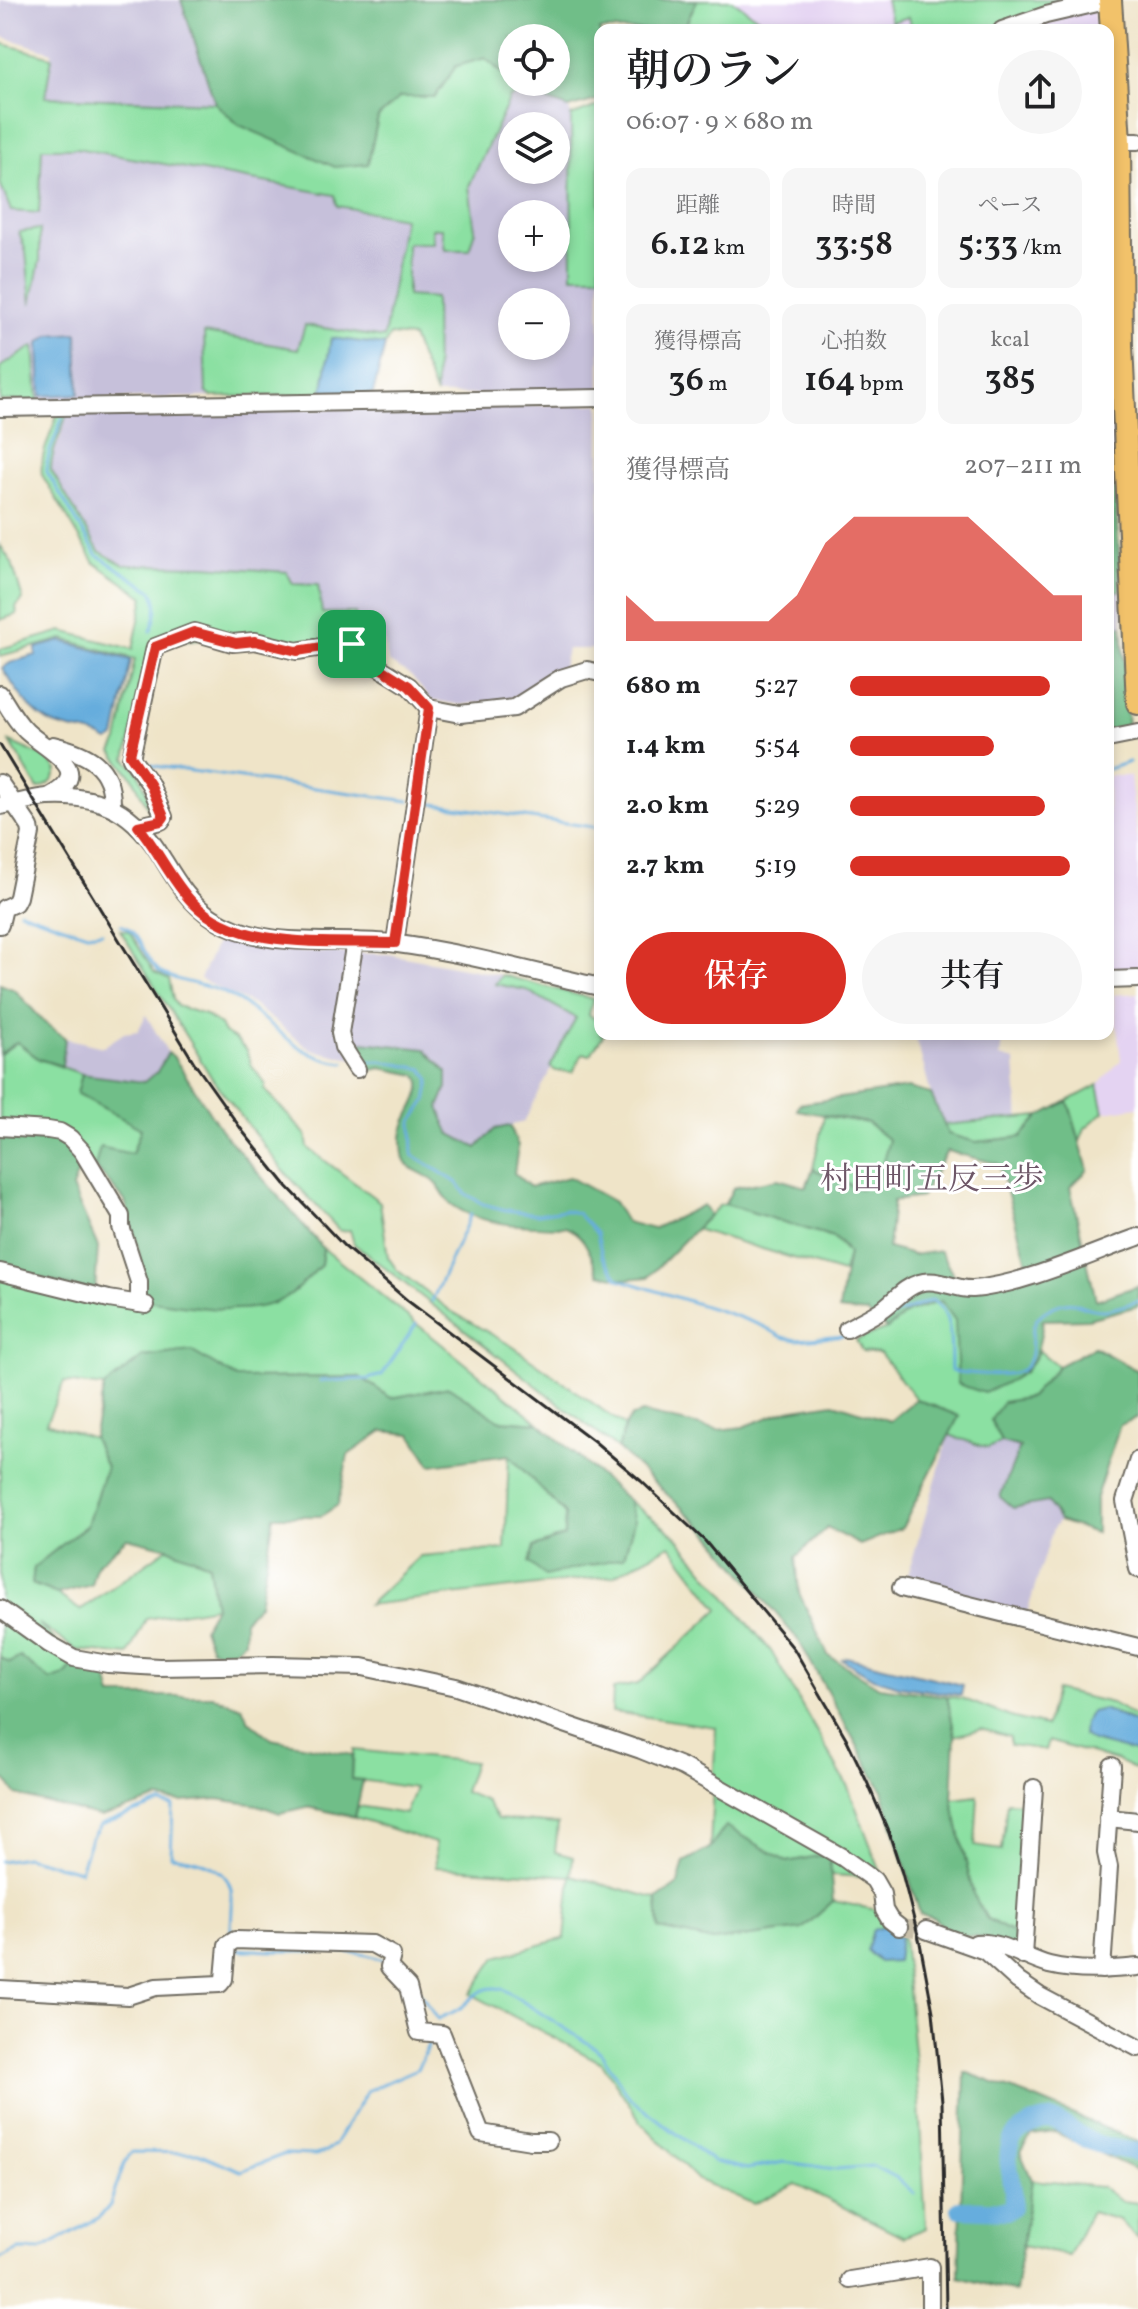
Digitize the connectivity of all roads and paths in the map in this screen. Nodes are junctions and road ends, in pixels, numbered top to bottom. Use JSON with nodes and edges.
{"nodes":[{"id":1,"x":1110,"y":0,"type":"edge"},
{"id":2,"x":1020,"y":24,"type":"edge"},
{"id":3,"x":1113,"y":24,"type":"edge"},
{"id":4,"x":1114,"y":30,"type":"edge"},
{"id":5,"x":1129,"y":141,"type":"edge"},
{"id":6,"x":1114,"y":344,"type":"edge"},
{"id":7,"x":594,"y":398,"type":"edge"},
{"id":8,"x":0,"y":408,"type":"edge"},
{"id":9,"x":1131,"y":414,"type":"edge"},
{"id":10,"x":594,"y":672,"type":"edge"},
{"id":11,"x":0,"y":694,"type":"edge"},
{"id":12,"x":1138,"y":703,"type":"edge"},
{"id":13,"x":429,"y":708,"type":"junction"},
{"id":14,"x":1138,"y":733,"type":"edge"},
{"id":15,"x":1114,"y":738,"type":"edge"},
{"id":16,"x":39,"y":742,"type":"junction"},
{"id":17,"x":0,"y":783,"type":"edge"},
{"id":18,"x":48,"y":797,"type":"junction"},
{"id":19,"x":112,"y":804,"type":"junction"},
{"id":20,"x":6,"y":805,"type":"edge"},
{"id":21,"x":138,"y":826,"type":"junction"},
{"id":22,"x":0,"y":925,"type":"edge"},
{"id":23,"x":355,"y":941,"type":"junction"},
{"id":24,"x":395,"y":943,"type":"junction"},
{"id":25,"x":1138,"y":979,"type":"edge"},
{"id":26,"x":1114,"y":980,"type":"edge"},
{"id":27,"x":594,"y":986,"type":"edge"},
{"id":28,"x":354,"y":1064,"type":"dead end"},
{"id":29,"x":0,"y":1127,"type":"edge"},
{"id":30,"x":1138,"y":1237,"type":"edge"},
{"id":31,"x":0,"y":1272,"type":"edge"},
{"id":32,"x":847,"y":1329,"type":"dead end"},
{"id":33,"x":1138,"y":1460,"type":"edge"},
{"id":34,"x":1138,"y":1569,"type":"edge"},
{"id":35,"x":901,"y":1588,"type":"dead end"},
{"id":36,"x":0,"y":1609,"type":"edge"},
{"id":37,"x":1138,"y":1647,"type":"edge"},
{"id":38,"x":1112,"y":1766,"type":"dead end"},
{"id":39,"x":1034,"y":1788,"type":"dead end"},
{"id":40,"x":1108,"y":1818,"type":"junction"},
{"id":41,"x":1138,"y":1821,"type":"edge"},
{"id":42,"x":899,"y":1927,"type":"dead end"},
{"id":43,"x":926,"y":1930,"type":"tunnel mouth"},
{"id":44,"x":971,"y":1944,"type":"junction"},
{"id":45,"x":1023,"y":1956,"type":"junction"},
{"id":46,"x":1138,"y":1967,"type":"edge"},
{"id":47,"x":1102,"y":1970,"type":"junction"},
{"id":48,"x":0,"y":1989,"type":"edge"},
{"id":49,"x":1137,"y":2041,"type":"edge"},
{"id":50,"x":548,"y":2141,"type":"dead end"},
{"id":51,"x":850,"y":2280,"type":"dead end"},
{"id":52,"x":930,"y":2309,"type":"edge"}],
"edges":[{"from":1,"to":2,"type":"street"},
{"from":1,"to":3,"type":"highway"},
{"from":4,"to":5,"type":"highway"},
{"from":5,"to":6,"type":"highway"},
{"from":6,"to":9,"type":"highway"},
{"from":7,"to":8,"type":"street"},
{"from":9,"to":12,"type":"highway"},
{"from":10,"to":13,"type":"street"},
{"from":11,"to":16,"type":"street"},
{"from":13,"to":21,"type":"street"},
{"from":13,"to":24,"type":"street"},
{"from":14,"to":15,"type":"street"},
{"from":16,"to":18,"type":"street"},
{"from":16,"to":19,"type":"street"},
{"from":17,"to":20,"type":"street"},
{"from":18,"to":19,"type":"street"},
{"from":18,"to":20,"type":"street"},
{"from":19,"to":21,"type":"street"},
{"from":20,"to":22,"type":"street"},
{"from":21,"to":23,"type":"street"},
{"from":23,"to":24,"type":"street"},
{"from":23,"to":28,"type":"street"},
{"from":24,"to":27,"type":"street"},
{"from":25,"to":26,"type":"street"},
{"from":29,"to":31,"type":"street"},
{"from":30,"to":32,"type":"street"},
{"from":33,"to":34,"type":"street"},
{"from":35,"to":37,"type":"street"},
{"from":36,"to":42,"type":"street"},
{"from":38,"to":40,"type":"street"},
{"from":39,"to":45,"type":"street"},
{"from":40,"to":41,"type":"street"},
{"from":40,"to":47,"type":"street"},
{"from":43,"to":44,"type":"street"},
{"from":44,"to":45,"type":"street"},
{"from":44,"to":49,"type":"street"},
{"from":45,"to":47,"type":"street"},
{"from":46,"to":47,"type":"street"},
{"from":48,"to":50,"type":"street"},
{"from":51,"to":52,"type":"street"}]}
